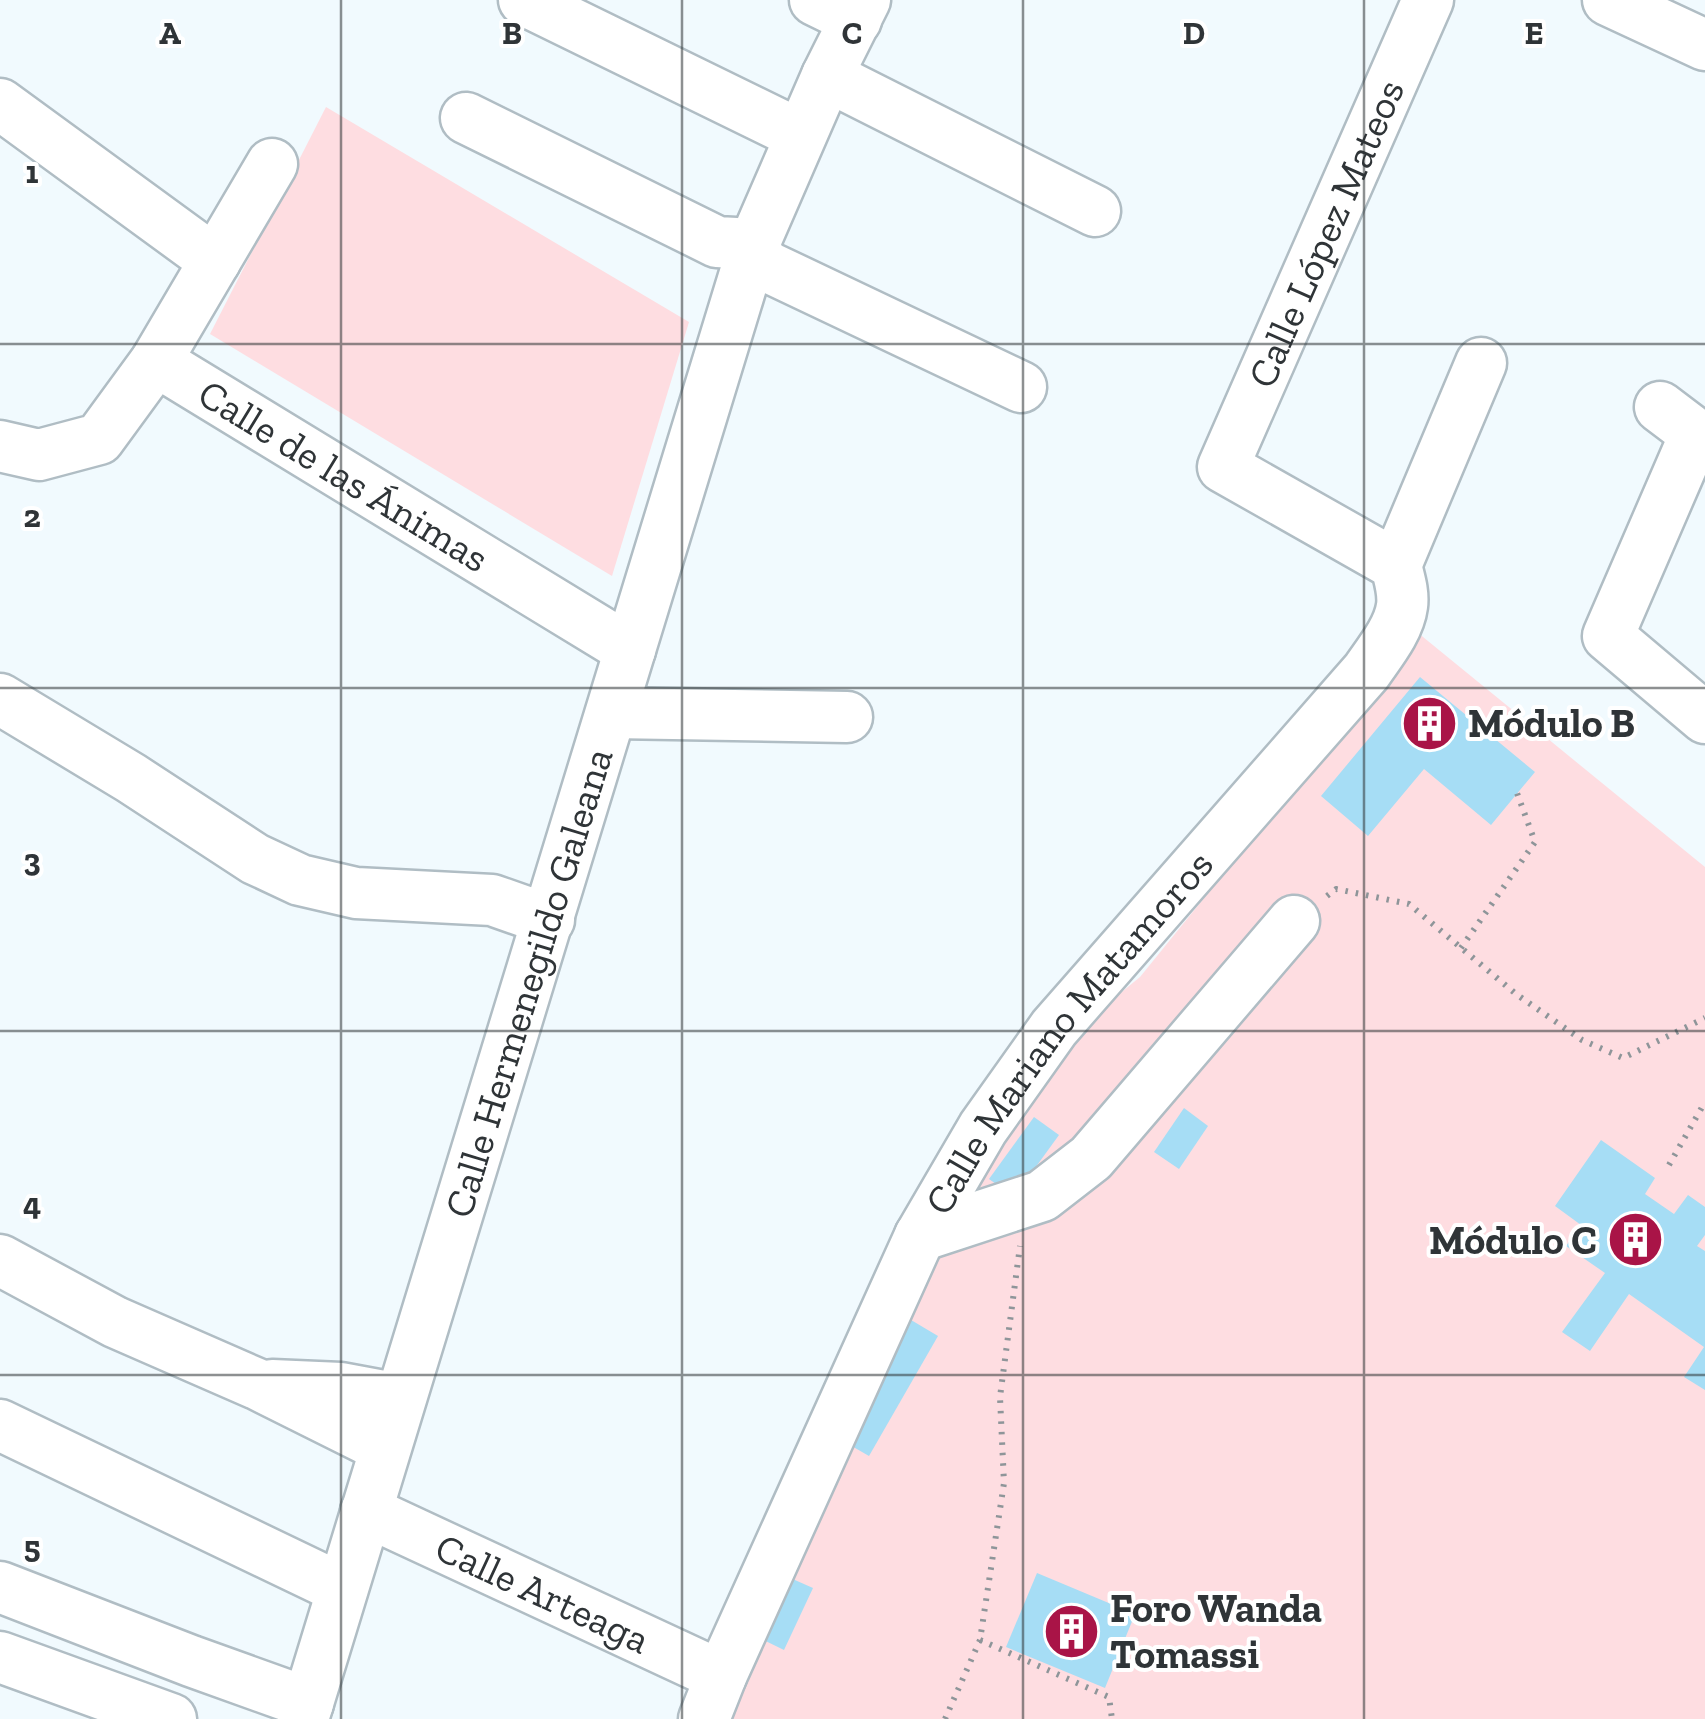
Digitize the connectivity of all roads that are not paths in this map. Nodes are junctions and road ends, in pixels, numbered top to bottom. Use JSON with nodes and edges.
{"nodes":[{"id":1,"x":524,"y":0,"type":"edge"},
{"id":2,"x":1428,"y":0,"type":"edge"},
{"id":3,"x":1608,"y":0,"type":"edge"},
{"id":4,"x":845,"y":7,"type":"edge"},
{"id":5,"x":1705,"y":45,"type":"edge"},
{"id":6,"x":827,"y":76,"type":"junction"},
{"id":7,"x":0,"y":104,"type":"edge"},
{"id":8,"x":466,"y":118,"type":"dead end"},
{"id":9,"x":800,"y":135,"type":"junction"},
{"id":10,"x":272,"y":164,"type":"dead end"},
{"id":11,"x":1094,"y":211,"type":"dead end"},
{"id":12,"x":754,"y":244,"type":"junction"},
{"id":13,"x":215,"y":261,"type":"junction"},
{"id":14,"x":156,"y":361,"type":"junction"},
{"id":15,"x":1481,"y":363,"type":"dead end"},
{"id":16,"x":1020,"y":386,"type":"dead end"},
{"id":17,"x":1687,"y":428,"type":"edge"},
{"id":18,"x":0,"y":446,"type":"edge"},
{"id":19,"x":1396,"y":566,"type":"junction"},
{"id":20,"x":630,"y":650,"type":"junction"},
{"id":21,"x":0,"y":699,"type":"edge"},
{"id":22,"x":612,"y":713,"type":"junction"},
{"id":23,"x":847,"y":716,"type":"dead end"},
{"id":24,"x":1705,"y":718,"type":"edge"},
{"id":25,"x":548,"y":920,"type":"junction"},
{"id":26,"x":1294,"y":921,"type":"road end"},
{"id":27,"x":920,"y":1236,"type":"junction"},
{"id":28,"x":0,"y":1260,"type":"edge"},
{"id":29,"x":257,"y":1384,"type":"junction"},
{"id":30,"x":400,"y":1399,"type":"junction"},
{"id":31,"x":0,"y":1425,"type":"edge"},
{"id":32,"x":385,"y":1448,"type":"junction"},
{"id":33,"x":366,"y":1511,"type":"junction"},
{"id":34,"x":0,"y":1587,"type":"edge"},
{"id":35,"x":342,"y":1588,"type":"junction"},
{"id":36,"x":0,"y":1657,"type":"edge"},
{"id":37,"x":712,"y":1697,"type":"edge"},
{"id":38,"x":305,"y":1711,"type":"edge"},
{"id":39,"x":171,"y":1719,"type":"edge"}],
"edges":[{"from":1,"to":9,"type":"street"},
{"from":2,"to":19,"type":"street","name":"Calle López Mateos"},
{"from":3,"to":5,"type":"street"},
{"from":4,"to":6,"type":"street","name":"Calle Hermenegildo Galeana"},
{"from":6,"to":9,"type":"street","name":"Calle Hermenegildo Galeana"},
{"from":6,"to":11,"type":"street"},
{"from":7,"to":13,"type":"street"},
{"from":8,"to":12,"type":"street"},
{"from":9,"to":12,"type":"street","name":"Calle Hermenegildo Galeana"},
{"from":10,"to":13,"type":"street","name":"Calle de las Ánimas"},
{"from":12,"to":16,"type":"street"},
{"from":12,"to":20,"type":"street","name":"Calle Hermenegildo Galeana"},
{"from":13,"to":14,"type":"street","name":"Calle de las Ánimas"},
{"from":14,"to":18,"type":"street"},
{"from":14,"to":20,"type":"street","name":"Calle de las Ánimas"},
{"from":15,"to":19,"type":"street"},
{"from":17,"to":24,"type":"street"},
{"from":19,"to":27,"type":"street","name":"Calle Mariano Matamoros"},
{"from":20,"to":22,"type":"street","name":"Calle Hermenegildo Galeana"},
{"from":21,"to":25,"type":"street"},
{"from":22,"to":23,"type":"street"},
{"from":22,"to":25,"type":"street","name":"Calle Hermenegildo Galeana"},
{"from":25,"to":30,"type":"street","name":"Calle Hermenegildo Galeana"},
{"from":26,"to":27,"type":"street"},
{"from":27,"to":37,"type":"street","name":"Calle Mariano Matamoros"},
{"from":28,"to":29,"type":"street"},
{"from":29,"to":30,"type":"street"},
{"from":29,"to":32,"type":"street"},
{"from":30,"to":32,"type":"street","name":"Calle Hermenegildo Galeana"},
{"from":31,"to":35,"type":"street"},
{"from":32,"to":33,"type":"street","name":"Calle Hermenegildo Galeana"},
{"from":33,"to":35,"type":"street","name":"Calle Hermenegildo Galeana"},
{"from":33,"to":37,"type":"street","name":"Calle Arteaga"},
{"from":34,"to":38,"type":"street"},
{"from":35,"to":38,"type":"street","name":"Calle Hermenegildo Galeana"},
{"from":36,"to":39,"type":"street"}]}
